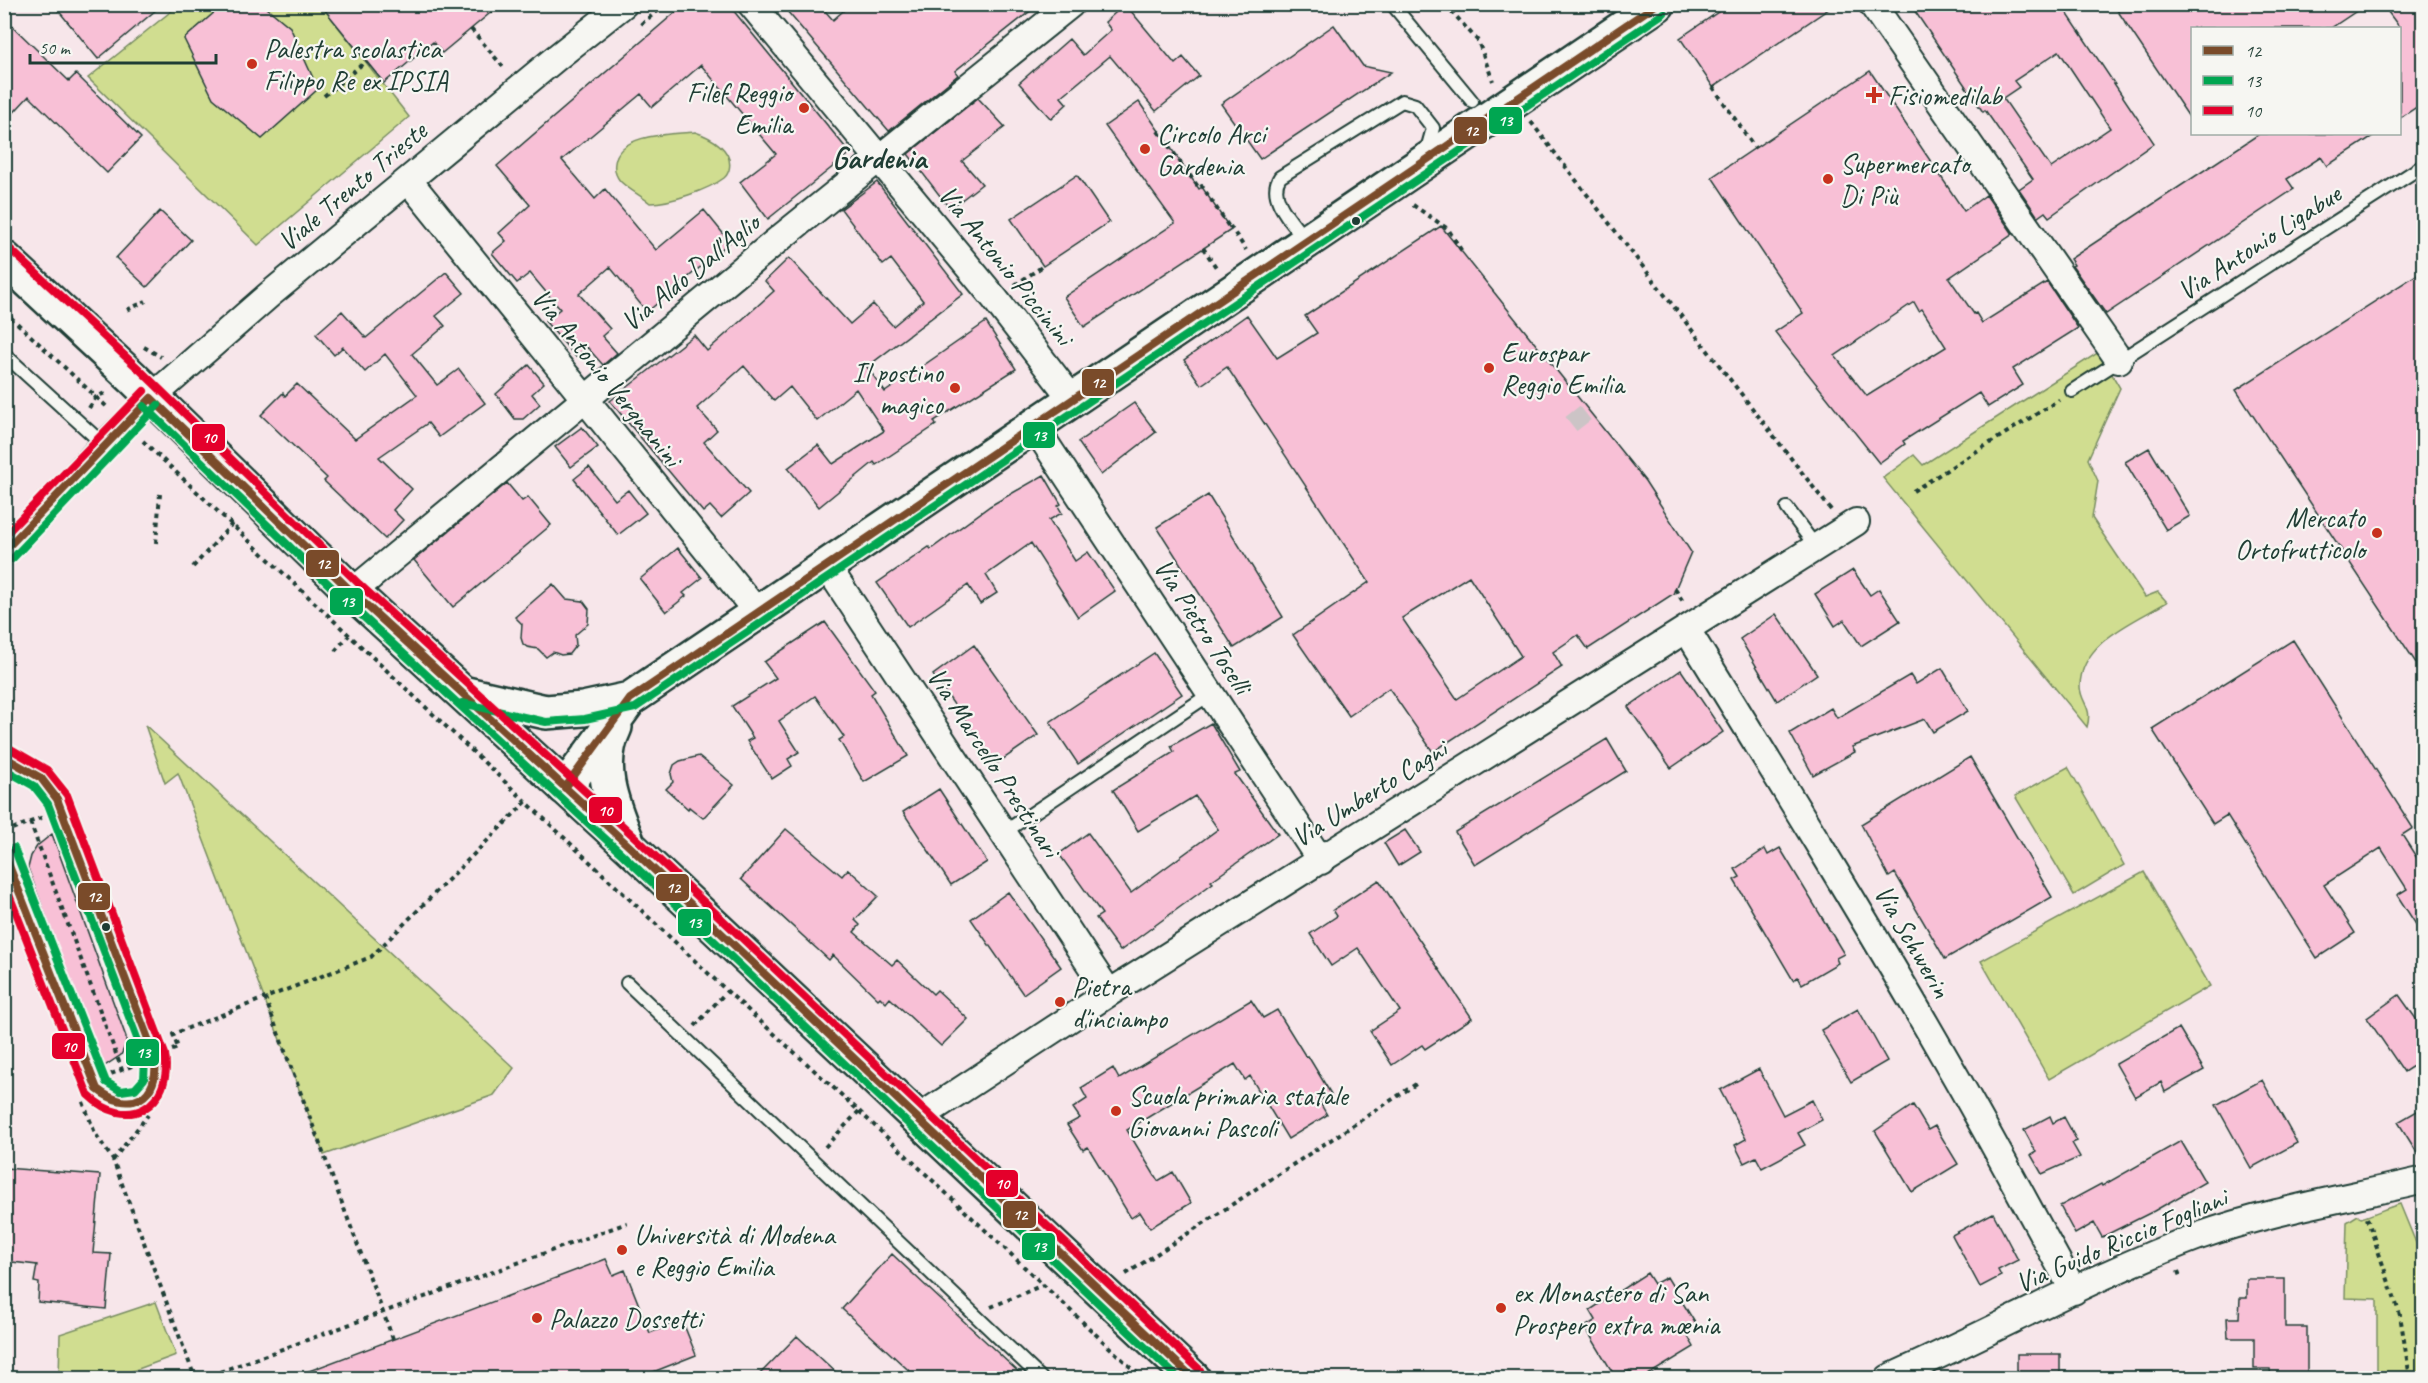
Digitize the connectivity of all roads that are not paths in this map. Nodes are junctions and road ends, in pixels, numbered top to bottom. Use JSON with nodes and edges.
{"nodes":[{"id":1,"x":624,"y":4,"type":"edge"},
{"id":2,"x":751,"y":4,"type":"edge"},
{"id":3,"x":1071,"y":4,"type":"edge"},
{"id":4,"x":1392,"y":4,"type":"edge"},
{"id":5,"x":1658,"y":4,"type":"edge"},
{"id":6,"x":1872,"y":4,"type":"edge"},
{"id":7,"x":1472,"y":101,"type":"dead end"},
{"id":8,"x":879,"y":158,"type":"junction"},
{"id":9,"x":1423,"y":163,"type":"junction"},
{"id":10,"x":2424,"y":165,"type":"edge"},
{"id":11,"x":409,"y":181,"type":"junction"},
{"id":12,"x":1306,"y":241,"type":"junction"},
{"id":13,"x":4,"y":258,"type":"edge"},
{"id":14,"x":4,"y":354,"type":"edge"},
{"id":15,"x":2120,"y":360,"type":"junction"},
{"id":16,"x":2072,"y":391,"type":"road end"},
{"id":17,"x":151,"y":398,"type":"junction"},
{"id":18,"x":584,"y":399,"type":"junction"},
{"id":19,"x":1072,"y":399,"type":"junction"},
{"id":20,"x":1034,"y":426,"type":"junction"},
{"id":21,"x":99,"y":441,"type":"junction"},
{"id":22,"x":1787,"y":508,"type":"dead end"},
{"id":23,"x":1850,"y":525,"type":"road end"},
{"id":24,"x":4,"y":533,"type":"edge"},
{"id":25,"x":1816,"y":547,"type":"junction"},
{"id":26,"x":4,"y":552,"type":"edge"},
{"id":27,"x":826,"y":566,"type":"junction"},
{"id":28,"x":352,"y":592,"type":"junction"},
{"id":29,"x":757,"y":612,"type":"junction"},
{"id":30,"x":1688,"y":619,"type":"junction"},
{"id":31,"x":464,"y":693,"type":"junction"},
{"id":32,"x":1210,"y":694,"type":"junction"},
{"id":33,"x":630,"y":699,"type":"junction"},
{"id":34,"x":4,"y":757,"type":"edge"},
{"id":35,"x":566,"y":788,"type":"junction"},
{"id":36,"x":1003,"y":833,"type":"junction"},
{"id":37,"x":630,"y":847,"type":"junction"},
{"id":38,"x":4,"y":852,"type":"edge"},
{"id":39,"x":1321,"y":861,"type":"junction"},
{"id":40,"x":627,"y":983,"type":"dead end"},
{"id":41,"x":1109,"y":993,"type":"junction"},
{"id":42,"x":917,"y":1119,"type":"junction"},
{"id":43,"x":2424,"y":1180,"type":"edge"},
{"id":44,"x":2074,"y":1291,"type":"junction"},
{"id":45,"x":1041,"y":1378,"type":"edge"},
{"id":46,"x":1193,"y":1378,"type":"edge"},
{"id":47,"x":1888,"y":1378,"type":"edge"}],
"edges":[{"from":1,"to":11,"type":"street","name":"Viale Trento Trieste"},
{"from":2,"to":8,"type":"street","name":"Via Antonio Piccinini"},
{"from":3,"to":8,"type":"street","name":"Via Aldo Dall'Aglio"},
{"from":4,"to":7,"type":"lane"},
{"from":5,"to":9,"type":"main road"},
{"from":6,"to":15,"type":"street"},
{"from":8,"to":18,"type":"street","name":"Via Aldo Dall'Aglio"},
{"from":8,"to":19,"type":"street","name":"Via Antonio Piccinini"},
{"from":9,"to":12,"type":"main road"},
{"from":9,"to":12,"type":"lane"},
{"from":10,"to":15,"type":"lane","name":"Via Antonio Ligabue"},
{"from":11,"to":17,"type":"street","name":"Viale Trento Trieste"},
{"from":11,"to":18,"type":"street","name":"Via Antonio Vergnanini"},
{"from":12,"to":19,"type":"main road"},
{"from":13,"to":17,"type":"main road"},
{"from":14,"to":21,"type":"lane"},
{"from":15,"to":16,"type":"lane","name":"Via Antonio Ligabue"},
{"from":17,"to":21,"type":"street","name":"Viale Trento Trieste"},
{"from":17,"to":28,"type":"main road"},
{"from":18,"to":28,"type":"street","name":"Via Aldo Dall'Aglio"},
{"from":18,"to":29,"type":"street","name":"Via Antonio Vergnanini"},
{"from":19,"to":20,"type":"main road"},
{"from":20,"to":27,"type":"main road"},
{"from":20,"to":32,"type":"street","name":"Via Pietro Toselli"},
{"from":21,"to":24,"type":"street"},
{"from":21,"to":26,"type":"street"},
{"from":22,"to":25,"type":"lane"},
{"from":23,"to":25,"type":"street","name":"Via Umberto Cagni"},
{"from":25,"to":30,"type":"street","name":"Via Umberto Cagni"},
{"from":27,"to":29,"type":"main road"},
{"from":27,"to":36,"type":"street","name":"Via Marcello Prestinari"},
{"from":28,"to":31,"type":"main road"},
{"from":29,"to":33,"type":"main road"},
{"from":30,"to":39,"type":"street","name":"Via Umberto Cagni"},
{"from":30,"to":44,"type":"street","name":"Via Schwerin"},
{"from":31,"to":33,"type":"main road"},
{"from":31,"to":35,"type":"main road"},
{"from":32,"to":36,"type":"lane"},
{"from":32,"to":39,"type":"street","name":"Via Pietro Toselli"},
{"from":33,"to":35,"type":"main road"},
{"from":33,"to":37,"type":"main road"},
{"from":34,"to":38,"type":"lane"},
{"from":35,"to":37,"type":"main road"},
{"from":36,"to":41,"type":"street","name":"Via Marcello Prestinari"},
{"from":37,"to":42,"type":"main road"},
{"from":39,"to":41,"type":"street","name":"Via Umberto Cagni"},
{"from":40,"to":45,"type":"lane"},
{"from":41,"to":42,"type":"street","name":"Via Umberto Cagni"},
{"from":42,"to":46,"type":"main road"},
{"from":43,"to":44,"type":"street","name":"Via Guido Riccio Fogliani"},
{"from":44,"to":47,"type":"street","name":"Via Guido Riccio Fogliani"}]}
